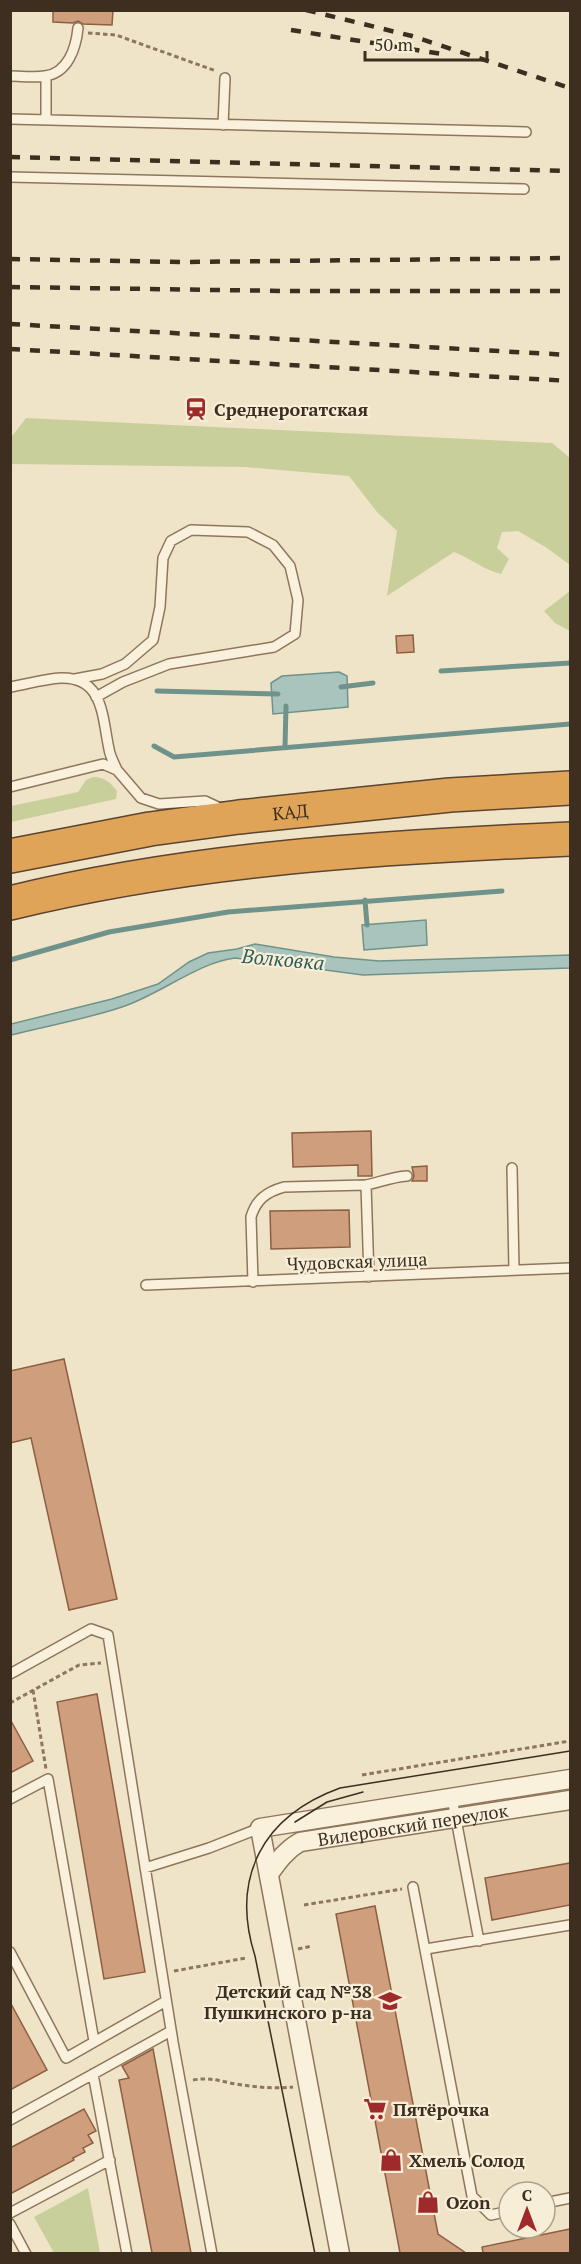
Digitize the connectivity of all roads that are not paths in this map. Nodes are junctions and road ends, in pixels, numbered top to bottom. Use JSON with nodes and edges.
{"nodes":[{"id":1,"x":77,"y":30,"type":"road end"},
{"id":2,"x":10,"y":76,"type":"edge"},
{"id":3,"x":46,"y":76,"type":"junction"},
{"id":4,"x":225,"y":78,"type":"road end"},
{"id":5,"x":10,"y":119,"type":"edge"},
{"id":6,"x":46,"y":120,"type":"junction"},
{"id":7,"x":223,"y":124,"type":"junction"},
{"id":8,"x":526,"y":132,"type":"dead end"},
{"id":9,"x":10,"y":177,"type":"edge"},
{"id":10,"x":524,"y":189,"type":"dead end"},
{"id":11,"x":75,"y":679,"type":"junction"},
{"id":12,"x":10,"y":687,"type":"edge"},
{"id":13,"x":96,"y":697,"type":"junction"},
{"id":14,"x":117,"y":770,"type":"junction"},
{"id":15,"x":10,"y":787,"type":"edge"},
{"id":16,"x":570,"y":788,"type":"edge"},
{"id":17,"x":239,"y":817,"type":"junction"},
{"id":18,"x":570,"y":839,"type":"edge"},
{"id":19,"x":10,"y":856,"type":"edge"},
{"id":20,"x":10,"y":903,"type":"edge"},
{"id":21,"x":512,"y":1168,"type":"dead end"},
{"id":22,"x":407,"y":1176,"type":"dead end"},
{"id":23,"x":366,"y":1185,"type":"junction"},
{"id":24,"x":570,"y":1268,"type":"edge"},
{"id":25,"x":514,"y":1270,"type":"junction"},
{"id":26,"x":369,"y":1277,"type":"junction"},
{"id":27,"x":253,"y":1282,"type":"junction"},
{"id":28,"x":146,"y":1285,"type":"dead end"},
{"id":29,"x":10,"y":1674,"type":"edge"},
{"id":30,"x":570,"y":1779,"type":"edge"},
{"id":31,"x":452,"y":1798,"type":"junction"},
{"id":32,"x":10,"y":1799,"type":"edge"},
{"id":33,"x":570,"y":1800,"type":"edge"},
{"id":34,"x":455,"y":1818,"type":"junction"},
{"id":35,"x":260,"y":1828,"type":"junction"},
{"id":36,"x":145,"y":1868,"type":"junction"},
{"id":37,"x":269,"y":1874,"type":"junction"},
{"id":38,"x":413,"y":1887,"type":"road end"},
{"id":39,"x":570,"y":1925,"type":"edge"},
{"id":40,"x":479,"y":1941,"type":"junction"},
{"id":41,"x":426,"y":1950,"type":"junction"},
{"id":42,"x":10,"y":1952,"type":"edge"},
{"id":43,"x":166,"y":2001,"type":"junction"},
{"id":44,"x":171,"y":2031,"type":"junction"},
{"id":45,"x":94,"y":2042,"type":"junction"},
{"id":46,"x":173,"y":2042,"type":"junction"},
{"id":47,"x":163,"y":2048,"type":"dead end"},
{"id":48,"x":93,"y":2074,"type":"junction"},
{"id":49,"x":10,"y":2120,"type":"edge"},
{"id":50,"x":110,"y":2160,"type":"junction"},
{"id":51,"x":10,"y":2213,"type":"edge"},
{"id":52,"x":497,"y":2214,"type":"edge"},
{"id":53,"x":10,"y":2224,"type":"edge"},
{"id":54,"x":26,"y":2253,"type":"edge"},
{"id":55,"x":127,"y":2253,"type":"edge"},
{"id":56,"x":213,"y":2253,"type":"edge"},
{"id":57,"x":340,"y":2253,"type":"edge"}],
"edges":[{"from":1,"to":3,"type":"lane"},
{"from":2,"to":3,"type":"lane"},
{"from":3,"to":6,"type":"lane"},
{"from":4,"to":7,"type":"lane"},
{"from":5,"to":6,"type":"lane"},
{"from":6,"to":7,"type":"lane"},
{"from":7,"to":8,"type":"lane"},
{"from":9,"to":10,"type":"lane"},
{"from":11,"to":12,"type":"lane"},
{"from":11,"to":13,"type":"lane"},
{"from":11,"to":13,"type":"lane"},
{"from":13,"to":14,"type":"lane"},
{"from":14,"to":15,"type":"lane"},
{"from":14,"to":17,"type":"lane"},
{"from":16,"to":17,"type":"highway","name":"КАД"},
{"from":17,"to":19,"type":"highway","name":"КАД"},
{"from":18,"to":20,"type":"highway"},
{"from":21,"to":25,"type":"lane"},
{"from":22,"to":23,"type":"lane"},
{"from":23,"to":26,"type":"lane"},
{"from":23,"to":27,"type":"lane"},
{"from":24,"to":25,"type":"lane","name":"Чудовская улица"},
{"from":25,"to":26,"type":"lane","name":"Чудовская улица"},
{"from":26,"to":27,"type":"lane","name":"Чудовская улица"},
{"from":27,"to":28,"type":"lane","name":"Чудовская улица"},
{"from":29,"to":36,"type":"lane"},
{"from":30,"to":31,"type":"street","name":"Вилеровский переулок"},
{"from":31,"to":34,"type":"lane"},
{"from":31,"to":35,"type":"street","name":"Вилеровский переулок"},
{"from":32,"to":45,"type":"lane"},
{"from":33,"to":34,"type":"street","name":"Вилеровский переулок"},
{"from":34,"to":37,"type":"street","name":"Вилеровский переулок"},
{"from":34,"to":40,"type":"lane"},
{"from":35,"to":36,"type":"lane"},
{"from":35,"to":37,"type":"street"},
{"from":36,"to":43,"type":"lane"},
{"from":37,"to":57,"type":"street"},
{"from":38,"to":41,"type":"lane"},
{"from":39,"to":40,"type":"lane"},
{"from":40,"to":41,"type":"lane"},
{"from":41,"to":52,"type":"lane"},
{"from":42,"to":45,"type":"lane"},
{"from":43,"to":44,"type":"lane"},
{"from":43,"to":45,"type":"lane"},
{"from":44,"to":46,"type":"lane"},
{"from":44,"to":48,"type":"lane"},
{"from":46,"to":47,"type":"lane"},
{"from":46,"to":56,"type":"lane"},
{"from":48,"to":49,"type":"lane"},
{"from":48,"to":50,"type":"lane"},
{"from":50,"to":51,"type":"lane"},
{"from":50,"to":55,"type":"lane"},
{"from":53,"to":54,"type":"lane"}]}
